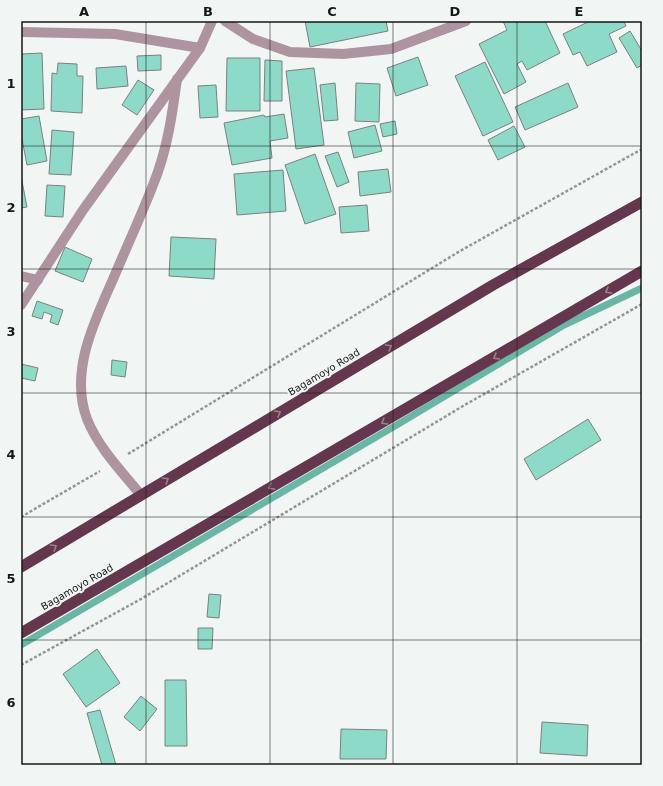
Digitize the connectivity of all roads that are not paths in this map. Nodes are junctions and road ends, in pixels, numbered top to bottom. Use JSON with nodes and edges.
{"nodes":[{"id":1,"x":212,"y":21,"type":"edge"},
{"id":2,"x":225,"y":21,"type":"edge"},
{"id":3,"x":466,"y":21,"type":"edge"},
{"id":4,"x":21,"y":32,"type":"edge"},
{"id":5,"x":200,"y":48,"type":"junction"},
{"id":6,"x":177,"y":79,"type":"junction"},
{"id":7,"x":642,"y":202,"type":"edge"},
{"id":8,"x":642,"y":271,"type":"edge"},
{"id":9,"x":21,"y":276,"type":"edge"},
{"id":10,"x":38,"y":280,"type":"junction"},
{"id":11,"x":21,"y":305,"type":"edge"},
{"id":12,"x":141,"y":495,"type":"junction"},
{"id":13,"x":21,"y":567,"type":"edge"},
{"id":14,"x":21,"y":633,"type":"edge"}],
"edges":[{"from":1,"to":5,"type":"street"},
{"from":2,"to":3,"type":"street"},
{"from":4,"to":5,"type":"street"},
{"from":5,"to":6,"type":"street"},
{"from":6,"to":10,"type":"street"},
{"from":6,"to":12,"type":"street"},
{"from":12,"to":7,"type":"highway","name":"Bagamoyo Road","one_way":true},
{"from":8,"to":14,"type":"highway","name":"Bagamoyo Road","one_way":true},
{"from":9,"to":10,"type":"street"},
{"from":10,"to":11,"type":"street"},
{"from":13,"to":12,"type":"highway","name":"Bagamoyo Road","one_way":true}]}
